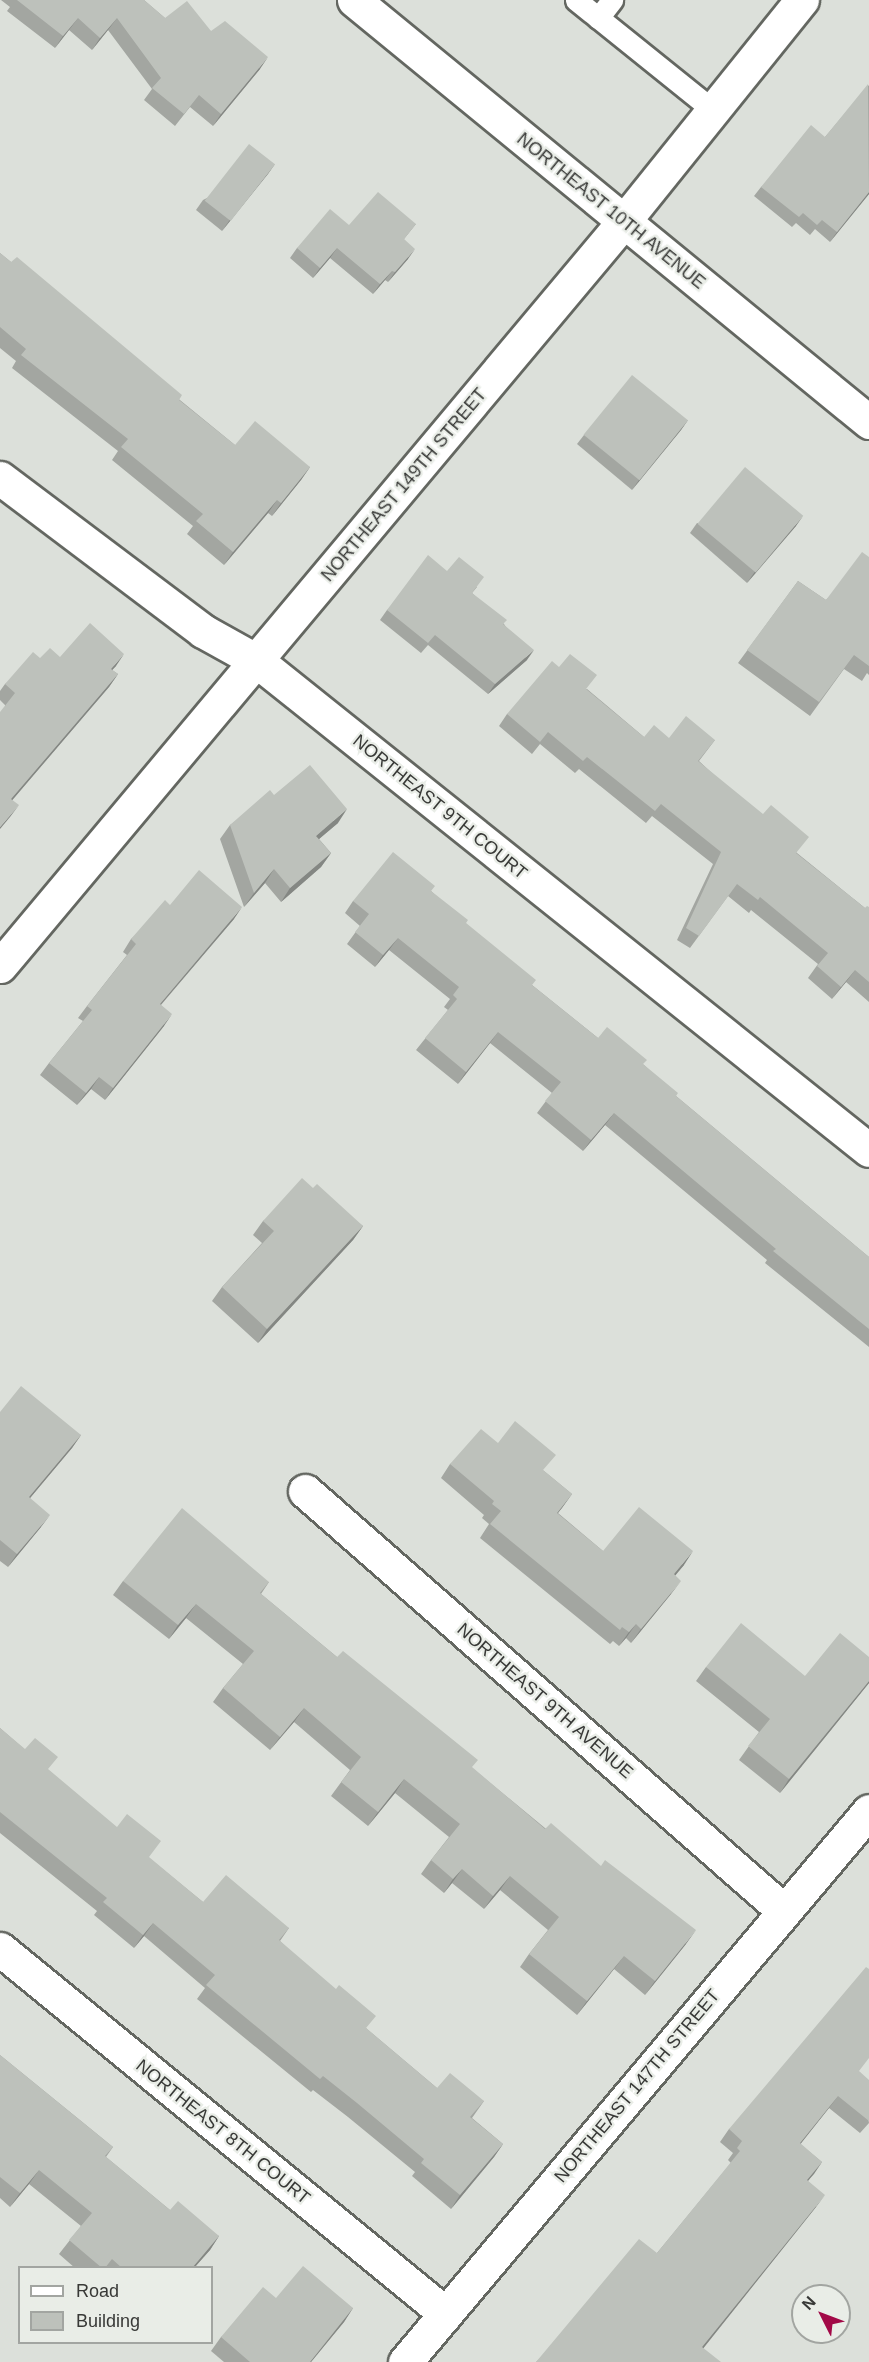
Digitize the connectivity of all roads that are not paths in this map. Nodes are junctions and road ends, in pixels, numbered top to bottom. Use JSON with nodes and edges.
{"nodes":[{"id":1,"x":354,"y":0,"type":"edge"},
{"id":2,"x":576,"y":0,"type":"edge"},
{"id":3,"x":612,"y":0,"type":"edge"},
{"id":4,"x":802,"y":0,"type":"edge"},
{"id":5,"x":598,"y":18,"type":"junction"},
{"id":6,"x":713,"y":110,"type":"junction"},
{"id":7,"x":624,"y":221,"type":"junction"},
{"id":8,"x":869,"y":422,"type":"edge"},
{"id":9,"x":0,"y":478,"type":"edge"},
{"id":10,"x":257,"y":661,"type":"junction"},
{"id":11,"x":0,"y":966,"type":"edge"},
{"id":12,"x":869,"y":1150,"type":"edge"},
{"id":13,"x":305,"y":1491,"type":"dead end"},
{"id":14,"x":869,"y":1810,"type":"edge"},
{"id":15,"x":784,"y":1911,"type":"junction"},
{"id":16,"x":0,"y":1949,"type":"edge"},
{"id":17,"x":446,"y":2314,"type":"junction"},
{"id":18,"x":405,"y":2362,"type":"edge"}],
"edges":[{"from":1,"to":7,"type":"street","name":"NORTHEAST 10TH AVENUE"},
{"from":2,"to":5,"type":"lane"},
{"from":3,"to":5,"type":"lane"},
{"from":4,"to":6,"type":"street","name":"NORTHEAST 149TH STREET"},
{"from":5,"to":6,"type":"lane"},
{"from":6,"to":7,"type":"street","name":"NORTHEAST 149TH STREET"},
{"from":7,"to":8,"type":"street","name":"NORTHEAST 10TH AVENUE"},
{"from":7,"to":10,"type":"street","name":"NORTHEAST 149TH STREET"},
{"from":9,"to":10,"type":"street","name":"NORTHEAST 9TH COURT"},
{"from":10,"to":11,"type":"street","name":"NORTHEAST 149TH STREET"},
{"from":10,"to":12,"type":"street","name":"NORTHEAST 9TH COURT"},
{"from":13,"to":15,"type":"street","name":"NORTHEAST 9TH AVENUE"},
{"from":14,"to":15,"type":"street","name":"NORTHEAST 147TH STREET"},
{"from":15,"to":17,"type":"street","name":"NORTHEAST 147TH STREET"},
{"from":16,"to":17,"type":"street","name":"NORTHEAST 8TH COURT"},
{"from":17,"to":18,"type":"street","name":"NORTHEAST 147TH STREET"}]}
